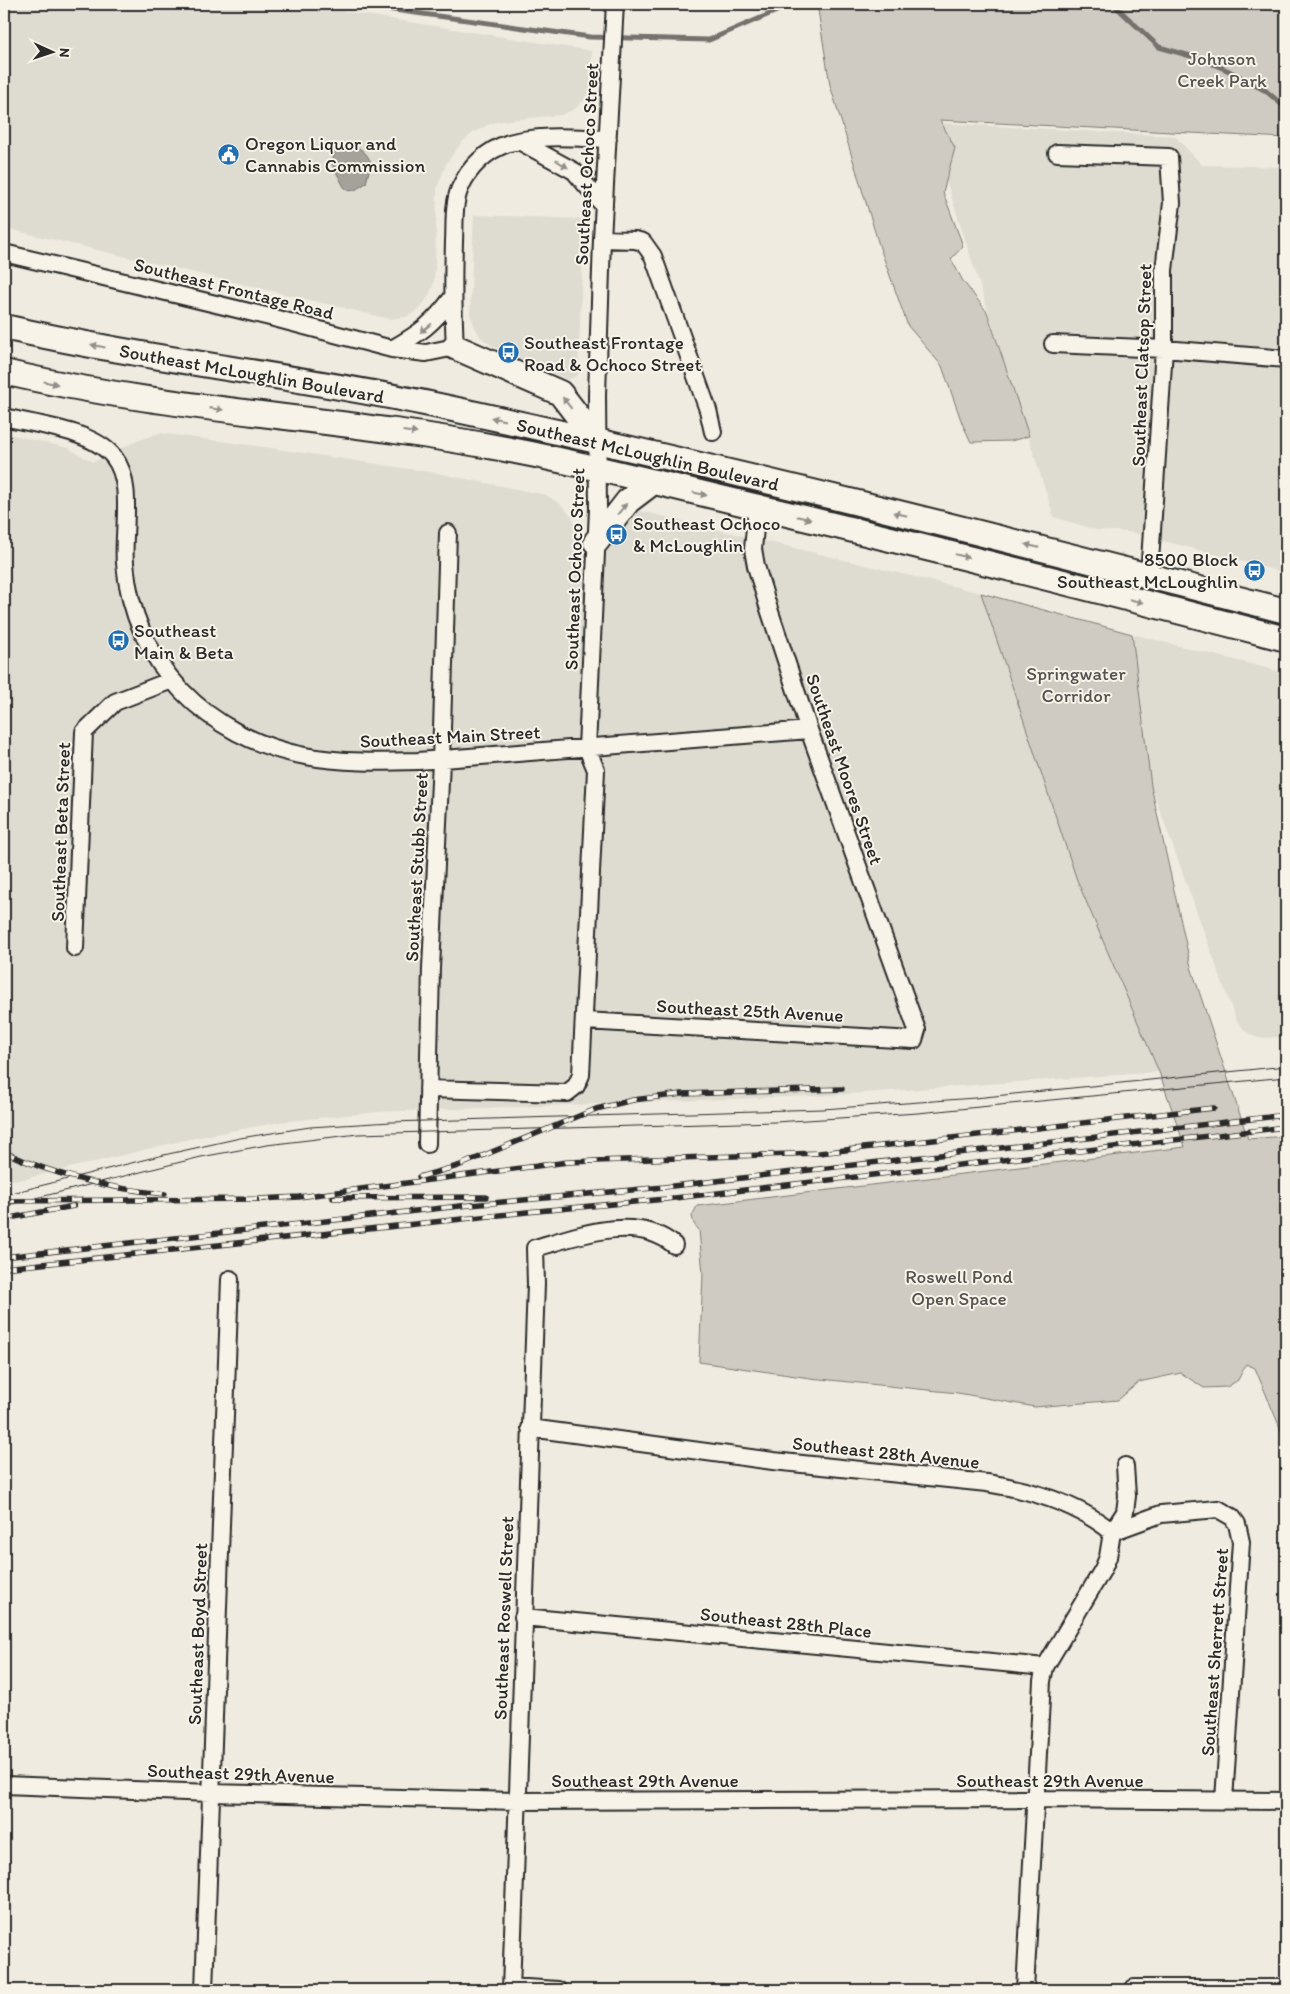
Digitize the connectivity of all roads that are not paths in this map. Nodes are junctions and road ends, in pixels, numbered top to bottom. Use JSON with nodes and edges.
{"nodes":[{"id":1,"x":615,"y":6,"type":"edge"},
{"id":2,"x":608,"y":139,"type":"junction"},
{"id":3,"x":519,"y":141,"type":"junction"},
{"id":4,"x":1057,"y":153,"type":"dead end"},
{"id":5,"x":604,"y":206,"type":"junction"},
{"id":6,"x":602,"y":239,"type":"junction"},
{"id":7,"x":4,"y":253,"type":"edge"},
{"id":8,"x":452,"y":298,"type":"junction"},
{"id":9,"x":4,"y":327,"type":"edge"},
{"id":10,"x":1053,"y":344,"type":"dead end"},
{"id":11,"x":455,"y":348,"type":"junction"},
{"id":12,"x":392,"y":349,"type":"junction"},
{"id":13,"x":1164,"y":349,"type":"junction"},
{"id":14,"x":1286,"y":359,"type":"edge"},
{"id":15,"x":4,"y":372,"type":"edge"},
{"id":16,"x":4,"y":417,"type":"edge"},
{"id":17,"x":713,"y":432,"type":"dead end"},
{"id":18,"x":597,"y":441,"type":"junction"},
{"id":19,"x":598,"y":469,"type":"junction"},
{"id":20,"x":653,"y":482,"type":"junction"},
{"id":21,"x":756,"y":507,"type":"junction"},
{"id":22,"x":448,"y":533,"type":"dead end"},
{"id":23,"x":596,"y":542,"type":"junction"},
{"id":24,"x":1149,"y":576,"type":"junction"},
{"id":25,"x":1286,"y":611,"type":"edge"},
{"id":26,"x":1286,"y":639,"type":"edge"},
{"id":27,"x":172,"y":680,"type":"junction"},
{"id":28,"x":809,"y":730,"type":"junction"},
{"id":29,"x":587,"y":748,"type":"junction"},
{"id":30,"x":441,"y":760,"type":"junction"},
{"id":31,"x":75,"y":948,"type":"dead end"},
{"id":32,"x":585,"y":1021,"type":"junction"},
{"id":33,"x":914,"y":1040,"type":"joint"},
{"id":34,"x":428,"y":1089,"type":"junction"},
{"id":35,"x":427,"y":1144,"type":"dead end"},
{"id":36,"x":674,"y":1244,"type":"dead end"},
{"id":37,"x":230,"y":1279,"type":"dead end"},
{"id":38,"x":530,"y":1428,"type":"junction"},
{"id":39,"x":1125,"y":1466,"type":"dead end"},
{"id":40,"x":1112,"y":1532,"type":"junction"},
{"id":41,"x":523,"y":1617,"type":"junction"},
{"id":42,"x":1045,"y":1667,"type":"junction"},
{"id":43,"x":4,"y":1784,"type":"edge"},
{"id":44,"x":210,"y":1793,"type":"junction"},
{"id":45,"x":1036,"y":1799,"type":"junction"},
{"id":46,"x":1224,"y":1800,"type":"junction"},
{"id":47,"x":517,"y":1801,"type":"junction"},
{"id":48,"x":1286,"y":1801,"type":"edge"},
{"id":49,"x":1134,"y":1988,"type":"dead end"},
{"id":50,"x":1286,"y":1988,"type":"edge"},
{"id":51,"x":511,"y":1989,"type":"edge"},
{"id":52,"x":204,"y":1990,"type":"edge"},
{"id":53,"x":558,"y":1990,"type":"edge"},
{"id":54,"x":1025,"y":1990,"type":"edge"}],
"edges":[{"from":1,"to":2,"type":"street","name":"Southeast Ochoco Street"},
{"from":2,"to":3,"type":"street"},
{"from":2,"to":5,"type":"street","name":"Southeast Ochoco Street"},
{"from":3,"to":5,"type":"street","one_way":true},
{"from":3,"to":8,"type":"street"},
{"from":4,"to":13,"type":"street","name":"Southeast Clatsop Street"},
{"from":5,"to":6,"type":"street","name":"Southeast Ochoco Street"},
{"from":6,"to":17,"type":"street"},
{"from":6,"to":18,"type":"street","name":"Southeast Ochoco Street"},
{"from":7,"to":12,"type":"street","name":"Southeast Frontage Road"},
{"from":8,"to":11,"type":"street"},
{"from":8,"to":12,"type":"street","one_way":true},
{"from":18,"to":9,"type":"highway","name":"Southeast McLoughlin Boulevard","one_way":true},
{"from":10,"to":13,"type":"street"},
{"from":11,"to":12,"type":"street","name":"Southeast Frontage Road"},
{"from":18,"to":11,"type":"highway","one_way":true},
{"from":13,"to":14,"type":"street"},
{"from":13,"to":24,"type":"street","name":"Southeast Clatsop Street"},
{"from":15,"to":19,"type":"highway","name":"Southeast McLoughlin Boulevard","one_way":true},
{"from":16,"to":27,"type":"street","name":"Southeast Main Street"},
{"from":18,"to":19,"type":"street","name":"Southeast Ochoco Street"},
{"from":24,"to":18,"type":"highway","name":"Southeast McLoughlin Boulevard","one_way":true},
{"from":19,"to":20,"type":"highway","name":"Southeast McLoughlin Boulevard"},
{"from":19,"to":23,"type":"street","name":"Southeast Ochoco Street"},
{"from":20,"to":21,"type":"highway","name":"Southeast McLoughlin Boulevard","one_way":true},
{"from":23,"to":20,"type":"highway","one_way":true},
{"from":21,"to":26,"type":"highway","name":"Southeast McLoughlin Boulevard","one_way":true},
{"from":21,"to":28,"type":"street","name":"Southeast Moores Street"},
{"from":22,"to":30,"type":"street","name":"Southeast Stubb Street"},
{"from":23,"to":29,"type":"street","name":"Southeast Ochoco Street"},
{"from":24,"to":25,"type":"highway","name":"Southeast McLoughlin Boulevard"},
{"from":27,"to":30,"type":"street","name":"Southeast Main Street"},
{"from":27,"to":31,"type":"street","name":"Southeast Beta Street"},
{"from":28,"to":29,"type":"street","name":"Southeast Main Street"},
{"from":28,"to":33,"type":"street","name":"Southeast Moores Street"},
{"from":29,"to":30,"type":"street","name":"Southeast Main Street"},
{"from":29,"to":32,"type":"street","name":"Southeast Ochoco Street"},
{"from":30,"to":34,"type":"street","name":"Southeast Stubb Street"},
{"from":32,"to":33,"type":"street","name":"Southeast 25th Avenue"},
{"from":32,"to":34,"type":"street","name":"Southeast Ochoco Street"},
{"from":34,"to":35,"type":"street","name":"Southeast Stubb Street"},
{"from":36,"to":38,"type":"street","name":"Southeast Roswell Street"},
{"from":37,"to":44,"type":"street","name":"Southeast Boyd Street"},
{"from":38,"to":40,"type":"street","name":"Southeast 28th Avenue"},
{"from":38,"to":41,"type":"street","name":"Southeast Roswell Street"},
{"from":39,"to":40,"type":"street"},
{"from":40,"to":42,"type":"street"},
{"from":40,"to":46,"type":"street","name":"Southeast Sherrett Street"},
{"from":41,"to":42,"type":"street","name":"Southeast 28th Place"},
{"from":41,"to":47,"type":"street","name":"Southeast Roswell Street"},
{"from":42,"to":45,"type":"street"},
{"from":43,"to":44,"type":"street","name":"Southeast 29th Avenue"},
{"from":44,"to":47,"type":"street","name":"Southeast 29th Avenue"},
{"from":44,"to":52,"type":"street","name":"Southeast Boyd Street"},
{"from":45,"to":46,"type":"street","name":"Southeast 29th Avenue"},
{"from":45,"to":47,"type":"street","name":"Southeast 29th Avenue"},
{"from":45,"to":54,"type":"street"},
{"from":46,"to":48,"type":"street","name":"Southeast 29th Avenue"},
{"from":47,"to":51,"type":"street","name":"Southeast Roswell Street"},
{"from":49,"to":50,"type":"street"},
{"from":51,"to":53,"type":"street"}]}
